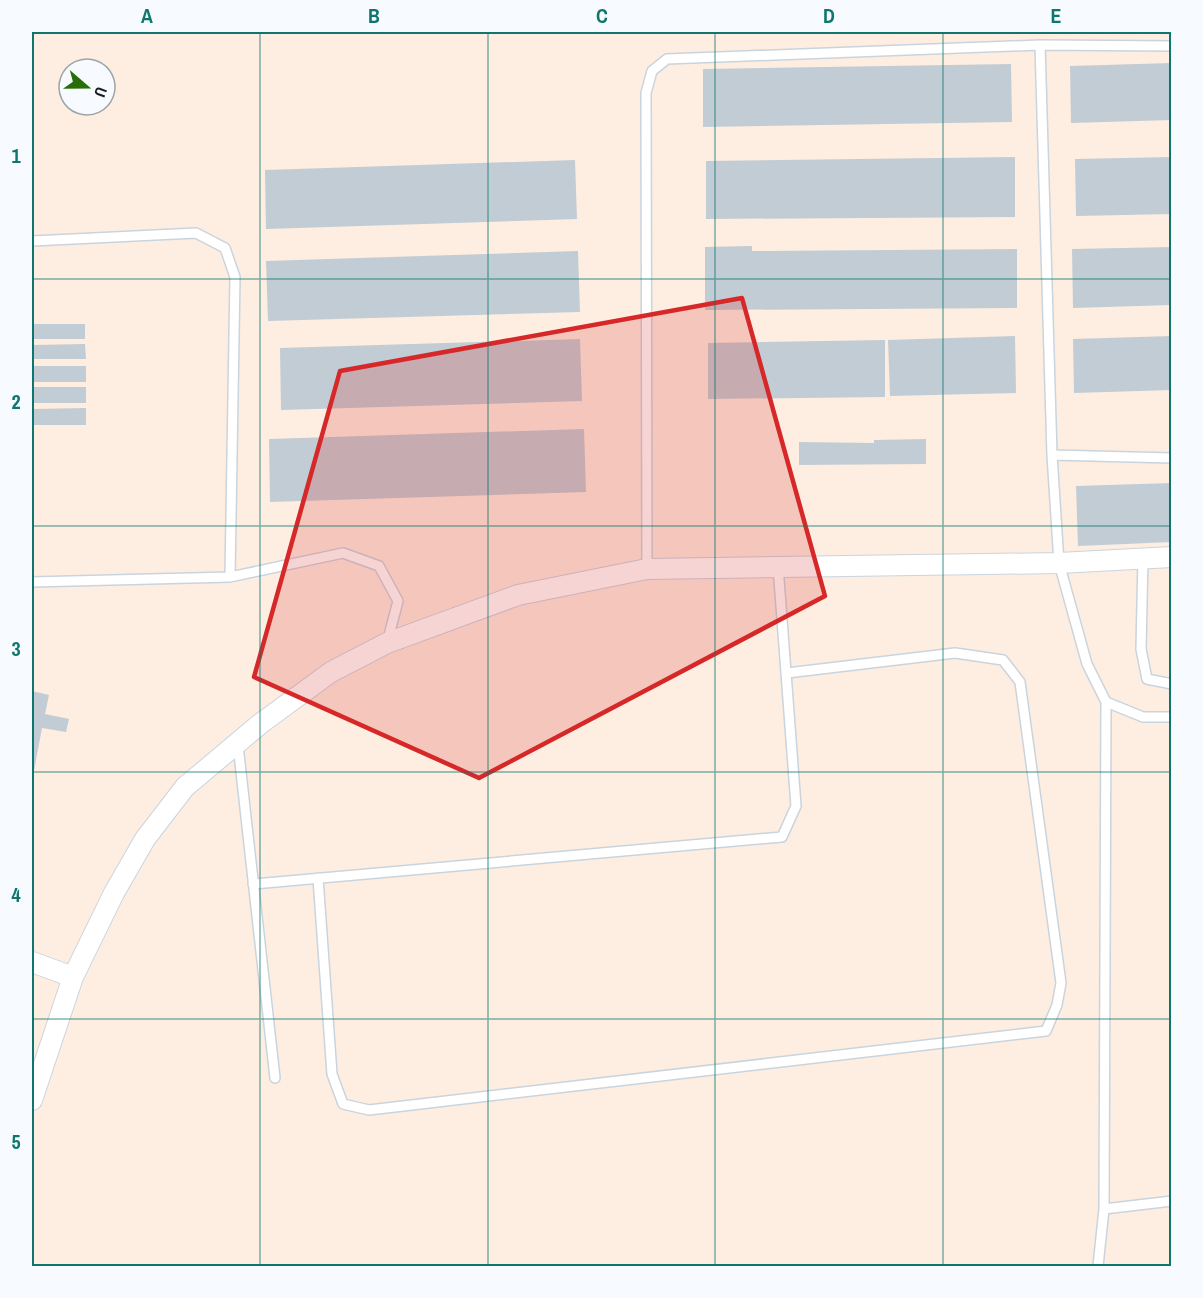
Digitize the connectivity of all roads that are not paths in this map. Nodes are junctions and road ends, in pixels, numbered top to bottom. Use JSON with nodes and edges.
{"nodes":[{"id":1,"x":1040,"y":45,"type":"junction"},
{"id":2,"x":1172,"y":46,"type":"edge"},
{"id":3,"x":32,"y":241,"type":"edge"},
{"id":4,"x":1052,"y":455,"type":"junction"},
{"id":5,"x":1172,"y":458,"type":"edge"},
{"id":6,"x":1172,"y":557,"type":"edge"},
{"id":7,"x":1143,"y":558,"type":"junction"},
{"id":8,"x":1059,"y":563,"type":"junction"},
{"id":9,"x":778,"y":567,"type":"junction"},
{"id":10,"x":647,"y":569,"type":"junction"},
{"id":11,"x":230,"y":577,"type":"junction"},
{"id":12,"x":32,"y":582,"type":"edge"},
{"id":13,"x":387,"y":643,"type":"junction"},
{"id":14,"x":787,"y":673,"type":"junction"},
{"id":15,"x":1172,"y":684,"type":"edge"},
{"id":16,"x":1106,"y":702,"type":"junction"},
{"id":17,"x":1172,"y":717,"type":"edge"},
{"id":18,"x":238,"y":742,"type":"junction"},
{"id":19,"x":318,"y":878,"type":"junction"},
{"id":20,"x":253,"y":884,"type":"junction"},
{"id":21,"x":32,"y":962,"type":"edge"},
{"id":22,"x":73,"y":977,"type":"junction"},
{"id":23,"x":275,"y":1078,"type":"dead end"},
{"id":24,"x":32,"y":1100,"type":"edge"},
{"id":25,"x":1172,"y":1202,"type":"edge"},
{"id":26,"x":1104,"y":1209,"type":"junction"},
{"id":27,"x":1098,"y":1266,"type":"edge"}],
"edges":[{"from":1,"to":2,"type":"lane"},
{"from":1,"to":4,"type":"lane"},
{"from":1,"to":10,"type":"lane"},
{"from":3,"to":11,"type":"lane"},
{"from":4,"to":5,"type":"lane"},
{"from":4,"to":8,"type":"lane"},
{"from":6,"to":7,"type":"street"},
{"from":7,"to":8,"type":"street"},
{"from":7,"to":15,"type":"lane"},
{"from":8,"to":9,"type":"street"},
{"from":8,"to":16,"type":"lane"},
{"from":9,"to":10,"type":"street"},
{"from":9,"to":14,"type":"lane"},
{"from":10,"to":13,"type":"street"},
{"from":11,"to":12,"type":"lane"},
{"from":11,"to":13,"type":"lane"},
{"from":13,"to":18,"type":"street"},
{"from":14,"to":19,"type":"lane"},
{"from":14,"to":19,"type":"lane"},
{"from":16,"to":17,"type":"lane"},
{"from":16,"to":26,"type":"lane"},
{"from":18,"to":20,"type":"lane"},
{"from":18,"to":22,"type":"street"},
{"from":19,"to":20,"type":"lane"},
{"from":20,"to":23,"type":"lane"},
{"from":21,"to":22,"type":"street"},
{"from":22,"to":24,"type":"street"},
{"from":25,"to":26,"type":"lane"},
{"from":26,"to":27,"type":"lane"}]}
